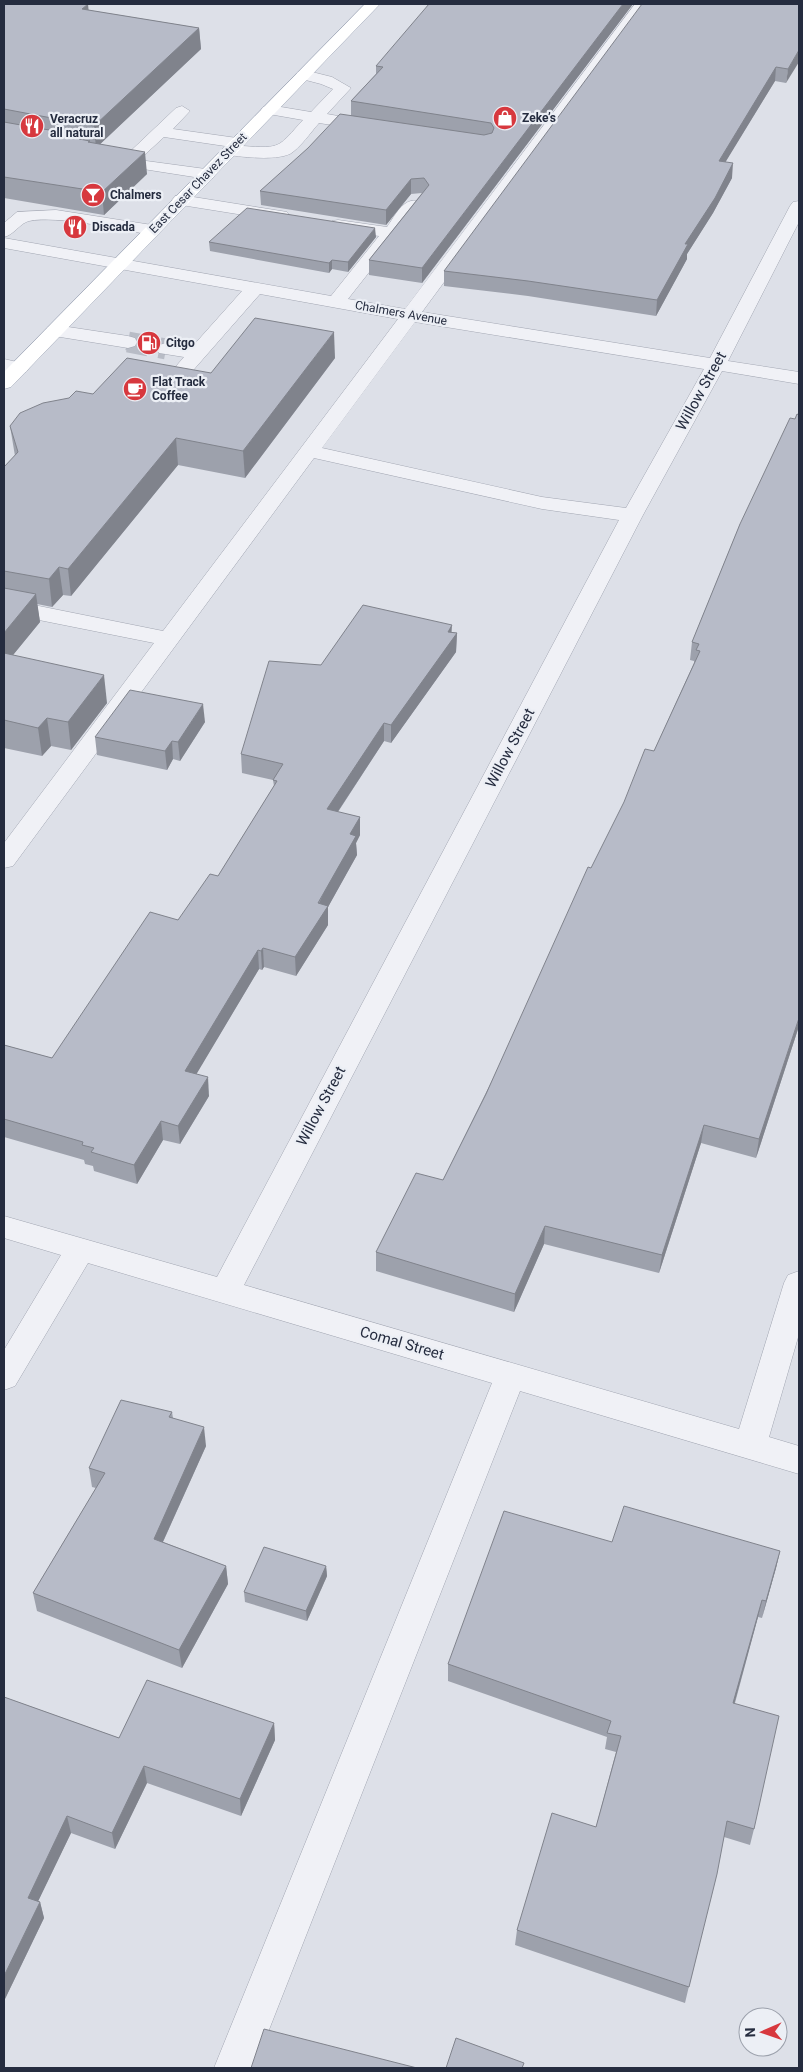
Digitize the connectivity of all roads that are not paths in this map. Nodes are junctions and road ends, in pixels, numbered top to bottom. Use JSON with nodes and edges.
{"nodes":[{"id":1,"x":373,"y":4,"type":"edge"},
{"id":2,"x":642,"y":4,"type":"edge"},
{"id":3,"x":304,"y":74,"type":"junction"},
{"id":4,"x":269,"y":110,"type":"junction"},
{"id":5,"x":182,"y":111,"type":"dead end"},
{"id":6,"x":315,"y":118,"type":"junction"},
{"id":7,"x":390,"y":129,"type":"edge"},
{"id":8,"x":160,"y":132,"type":"junction"},
{"id":9,"x":234,"y":146,"type":"junction"},
{"id":10,"x":207,"y":174,"type":"junction"},
{"id":11,"x":418,"y":199,"type":"edge"},
{"id":12,"x":181,"y":200,"type":"junction"},
{"id":13,"x":799,"y":206,"type":"edge"},
{"id":14,"x":296,"y":218,"type":"edge"},
{"id":15,"x":324,"y":223,"type":"edge"},
{"id":16,"x":152,"y":230,"type":"junction"},
{"id":17,"x":4,"y":232,"type":"edge"},
{"id":18,"x":391,"y":234,"type":"junction"},
{"id":19,"x":4,"y":243,"type":"edge"},
{"id":20,"x":119,"y":264,"type":"junction"},
{"id":21,"x":255,"y":288,"type":"junction"},
{"id":22,"x":336,"y":302,"type":"junction"},
{"id":23,"x":408,"y":315,"type":"junction"},
{"id":24,"x":55,"y":331,"type":"junction"},
{"id":25,"x":128,"y":342,"type":"tunnel mouth"},
{"id":26,"x":166,"y":349,"type":"tunnel mouth"},
{"id":27,"x":198,"y":354,"type":"junction"},
{"id":28,"x":716,"y":365,"type":"junction"},
{"id":29,"x":11,"y":367,"type":"edge"},
{"id":30,"x":799,"y":378,"type":"edge"},
{"id":31,"x":175,"y":379,"type":"edge"},
{"id":32,"x":4,"y":383,"type":"edge"},
{"id":33,"x":309,"y":451,"type":"junction"},
{"id":34,"x":632,"y":515,"type":"junction"},
{"id":35,"x":4,"y":606,"type":"edge"},
{"id":36,"x":168,"y":639,"type":"junction"},
{"id":37,"x":4,"y":860,"type":"edge"},
{"id":38,"x":4,"y":1227,"type":"edge"},
{"id":39,"x":80,"y":1250,"type":"junction"},
{"id":40,"x":799,"y":1283,"type":"edge"},
{"id":41,"x":225,"y":1292,"type":"junction"},
{"id":42,"x":511,"y":1375,"type":"junction"},
{"id":43,"x":4,"y":1377,"type":"edge"},
{"id":44,"x":750,"y":1445,"type":"junction"},
{"id":45,"x":799,"y":1460,"type":"edge"},
{"id":46,"x":234,"y":2068,"type":"edge"}],
"edges":[{"from":1,"to":3,"type":"main road","name":"East Cesar Chavez Street"},
{"from":2,"to":23,"type":"street"},
{"from":3,"to":4,"type":"main road","name":"East Cesar Chavez Street"},
{"from":3,"to":6,"type":"street"},
{"from":4,"to":6,"type":"street"},
{"from":4,"to":9,"type":"main road","name":"East Cesar Chavez Street"},
{"from":5,"to":8,"type":"street"},
{"from":6,"to":7,"type":"street"},
{"from":6,"to":9,"type":"street"},
{"from":8,"to":9,"type":"street"},
{"from":8,"to":10,"type":"street"},
{"from":9,"to":10,"type":"main road","name":"East Cesar Chavez Street"},
{"from":10,"to":12,"type":"main road","name":"East Cesar Chavez Street"},
{"from":11,"to":18,"type":"street"},
{"from":12,"to":14,"type":"street"},
{"from":12,"to":16,"type":"main road","name":"East Cesar Chavez Street"},
{"from":13,"to":28,"type":"street","name":"Willow Street"},
{"from":15,"to":18,"type":"street"},
{"from":16,"to":17,"type":"street"},
{"from":16,"to":20,"type":"main road","name":"East Cesar Chavez Street"},
{"from":18,"to":22,"type":"street"},
{"from":19,"to":20,"type":"street","name":"Chalmers Avenue"},
{"from":20,"to":21,"type":"street","name":"Chalmers Avenue"},
{"from":20,"to":24,"type":"main road","name":"East Cesar Chavez Street"},
{"from":21,"to":22,"type":"street","name":"Chalmers Avenue"},
{"from":21,"to":27,"type":"street"},
{"from":22,"to":23,"type":"street","name":"Chalmers Avenue"},
{"from":23,"to":28,"type":"street","name":"Chalmers Avenue"},
{"from":23,"to":33,"type":"street"},
{"from":24,"to":25,"type":"street"},
{"from":24,"to":29,"type":"main road","name":"East Cesar Chavez Street"},
{"from":26,"to":27,"type":"street"},
{"from":27,"to":31,"type":"street"},
{"from":28,"to":30,"type":"street","name":"Chalmers Avenue"},
{"from":28,"to":34,"type":"street","name":"Willow Street"},
{"from":29,"to":32,"type":"main road","name":"East Cesar Chavez Street"},
{"from":33,"to":34,"type":"street"},
{"from":33,"to":36,"type":"street"},
{"from":34,"to":41,"type":"street","name":"Willow Street"},
{"from":35,"to":36,"type":"street"},
{"from":36,"to":37,"type":"street"},
{"from":38,"to":39,"type":"street","name":"Comal Street"},
{"from":39,"to":41,"type":"street","name":"Comal Street"},
{"from":39,"to":43,"type":"street"},
{"from":40,"to":44,"type":"street"},
{"from":41,"to":42,"type":"street","name":"Comal Street"},
{"from":42,"to":44,"type":"street","name":"Comal Street"},
{"from":42,"to":46,"type":"street"},
{"from":44,"to":45,"type":"street","name":"Comal Street"}]}
